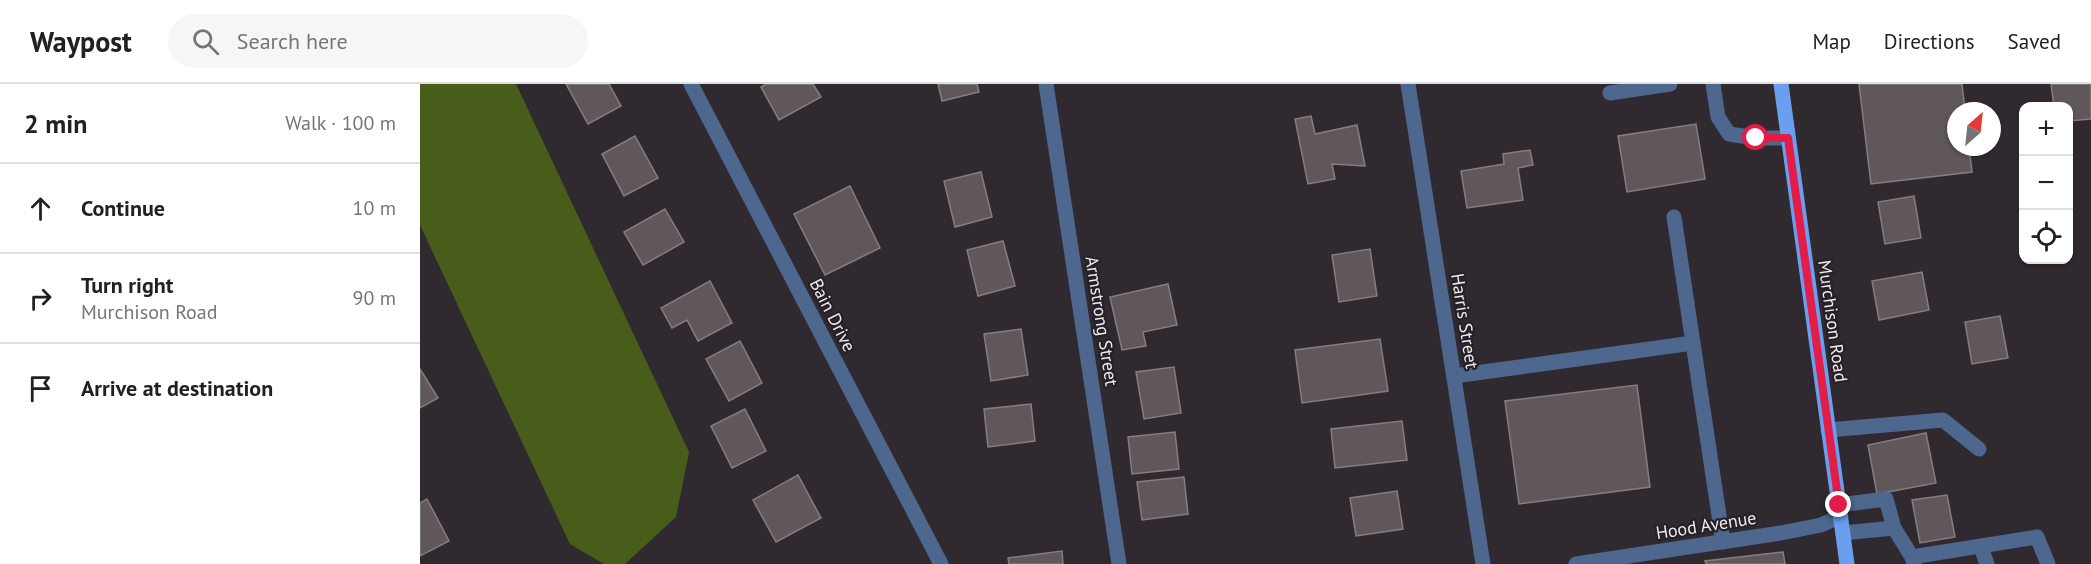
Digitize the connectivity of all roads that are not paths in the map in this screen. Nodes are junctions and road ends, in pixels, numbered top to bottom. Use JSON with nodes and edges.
{"nodes":[{"id":1,"x":691,"y":84,"type":"edge"},
{"id":2,"x":1046,"y":84,"type":"edge"},
{"id":3,"x":1408,"y":84,"type":"edge"},
{"id":4,"x":1670,"y":84,"type":"edge"},
{"id":5,"x":1713,"y":84,"type":"edge"},
{"id":6,"x":1781,"y":84,"type":"edge"},
{"id":7,"x":1610,"y":93,"type":"dead end"},
{"id":8,"x":1788,"y":138,"type":"junction"},
{"id":9,"x":1674,"y":217,"type":"dead end"},
{"id":10,"x":1693,"y":343,"type":"junction"},
{"id":11,"x":1454,"y":376,"type":"junction"},
{"id":12,"x":1828,"y":430,"type":"junction"},
{"id":13,"x":1979,"y":449,"type":"dead end"},
{"id":14,"x":1840,"y":510,"type":"junction"},
{"id":15,"x":1894,"y":528,"type":"junction"},
{"id":16,"x":1843,"y":533,"type":"junction"},
{"id":17,"x":1723,"y":542,"type":"junction"},
{"id":18,"x":1981,"y":547,"type":"junction"},
{"id":19,"x":1913,"y":560,"type":"edge"},
{"id":20,"x":940,"y":564,"type":"edge"},
{"id":21,"x":1119,"y":564,"type":"edge"},
{"id":22,"x":1483,"y":564,"type":"edge"},
{"id":23,"x":1576,"y":564,"type":"edge"},
{"id":24,"x":1847,"y":564,"type":"edge"},
{"id":25,"x":1987,"y":564,"type":"edge"},
{"id":26,"x":2048,"y":564,"type":"edge"}],
"edges":[{"from":1,"to":20,"type":"street","name":"Bain Drive"},
{"from":2,"to":21,"type":"street","name":"Armstrong Street"},
{"from":3,"to":11,"type":"street","name":"Harris Street"},
{"from":4,"to":7,"type":"street"},
{"from":5,"to":8,"type":"street"},
{"from":6,"to":8,"type":"main road","name":"Murchison Road"},
{"from":8,"to":12,"type":"main road","name":"Murchison Road"},
{"from":9,"to":10,"type":"street"},
{"from":10,"to":11,"type":"street"},
{"from":10,"to":17,"type":"street"},
{"from":11,"to":22,"type":"street","name":"Harris Street"},
{"from":12,"to":13,"type":"street"},
{"from":12,"to":14,"type":"main road","name":"Murchison Road"},
{"from":14,"to":15,"type":"street","name":"Hood Avenue"},
{"from":14,"to":16,"type":"main road","name":"Murchison Road"},
{"from":14,"to":17,"type":"street","name":"Hood Avenue"},
{"from":15,"to":16,"type":"street"},
{"from":15,"to":19,"type":"street"},
{"from":16,"to":24,"type":"main road","name":"Murchison Road"},
{"from":17,"to":23,"type":"street","name":"Hood Avenue"},
{"from":18,"to":19,"type":"street"},
{"from":18,"to":25,"type":"street"},
{"from":18,"to":26,"type":"street"}]}
